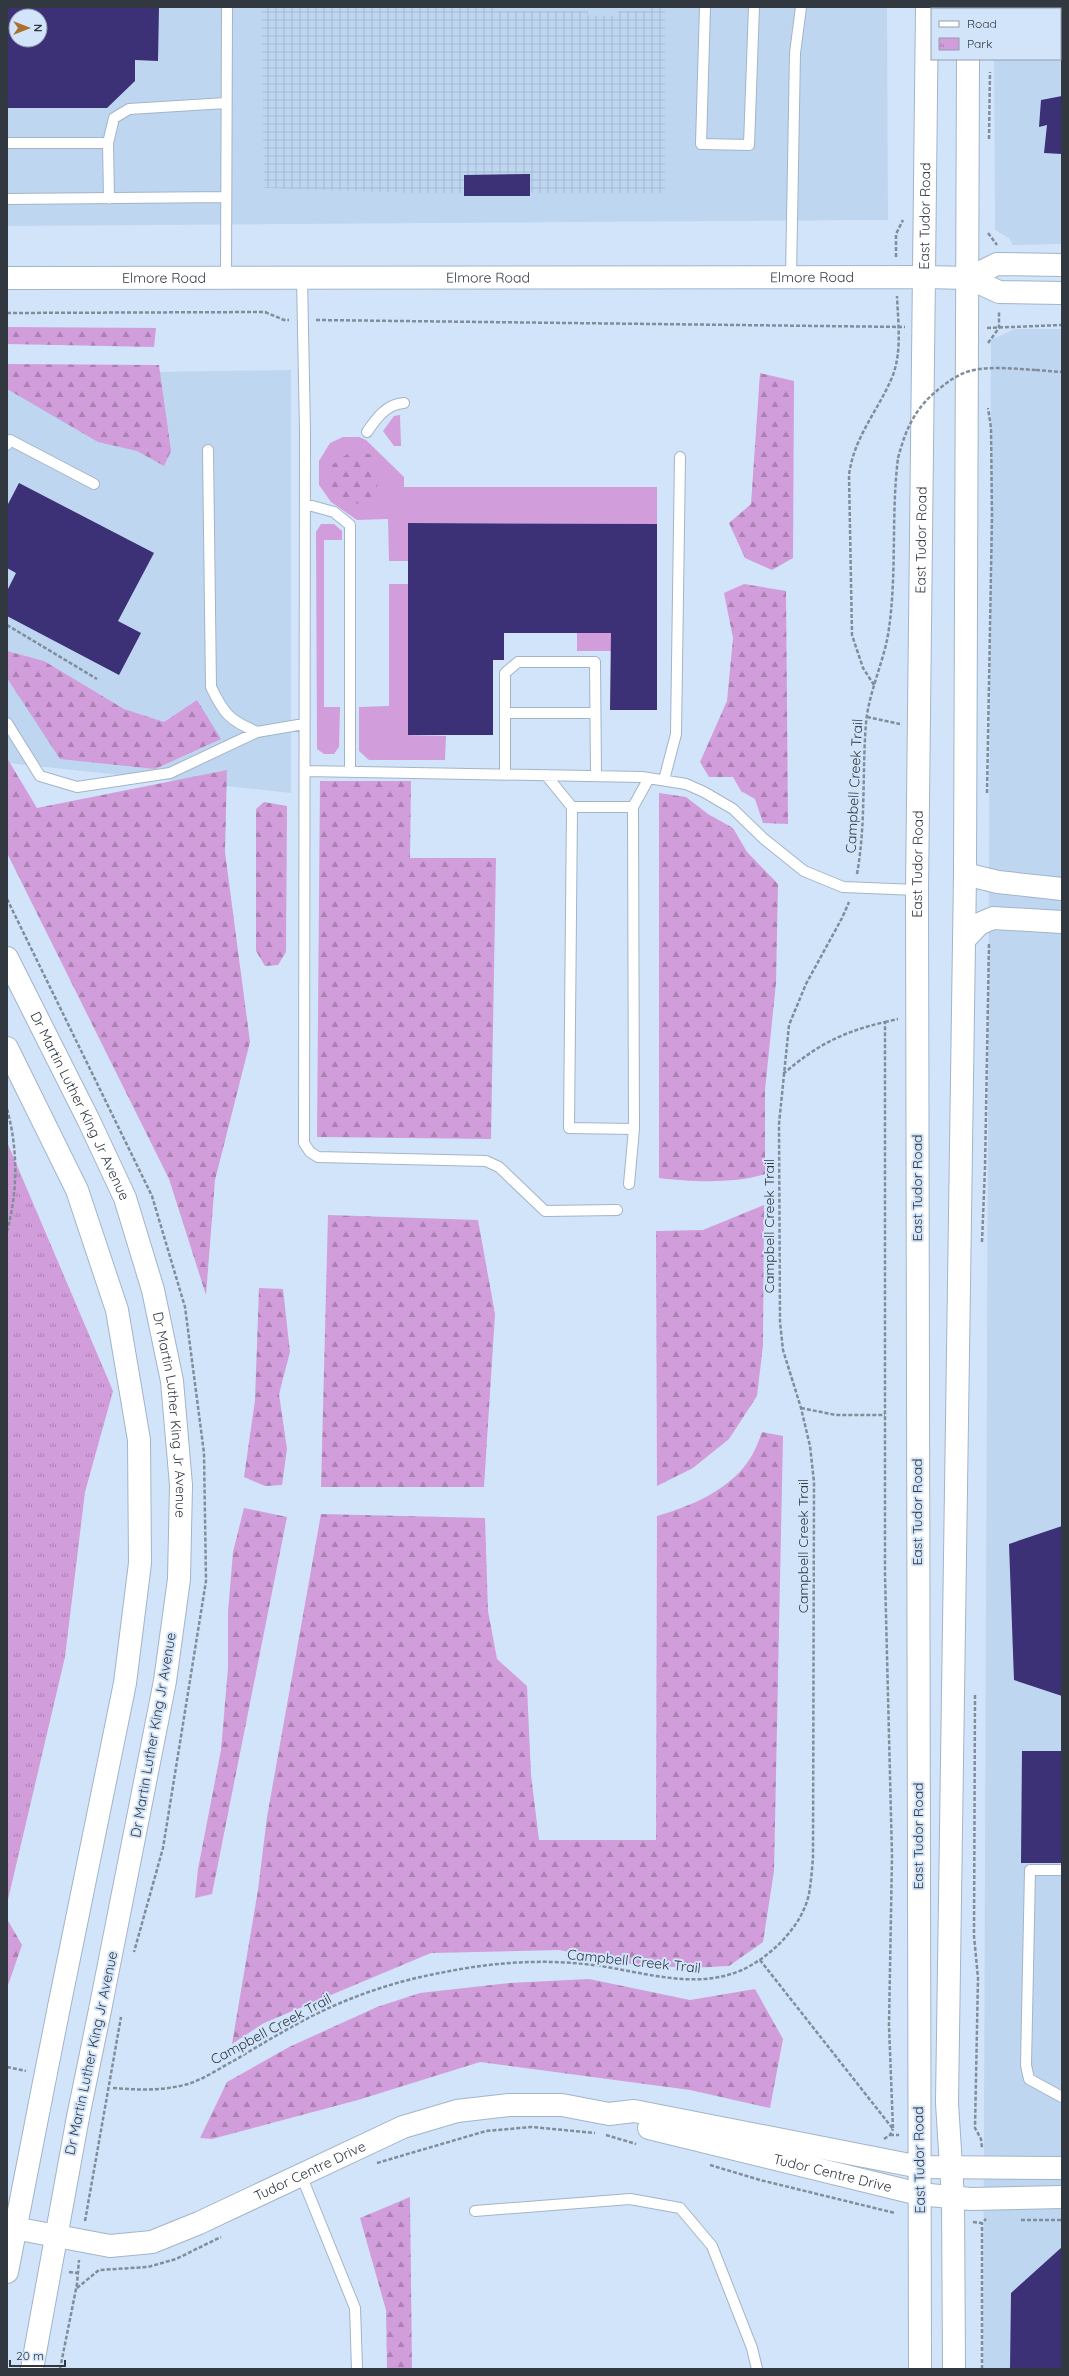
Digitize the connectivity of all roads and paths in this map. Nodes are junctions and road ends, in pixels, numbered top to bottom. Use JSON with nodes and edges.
{"nodes":[{"id":1,"x":227,"y":7,"type":"edge"},
{"id":2,"x":705,"y":7,"type":"edge"},
{"id":3,"x":754,"y":7,"type":"edge"},
{"id":4,"x":801,"y":7,"type":"edge"},
{"id":5,"x":927,"y":7,"type":"edge"},
{"id":6,"x":968,"y":60,"type":"edge"},
{"id":7,"x":226,"y":104,"type":"junction"},
{"id":8,"x":7,"y":144,"type":"edge"},
{"id":9,"x":108,"y":144,"type":"junction"},
{"id":10,"x":226,"y":197,"type":"junction"},
{"id":11,"x":7,"y":199,"type":"edge"},
{"id":12,"x":109,"y":199,"type":"junction"},
{"id":13,"x":900,"y":229,"type":"dead end"},
{"id":14,"x":987,"y":232,"type":"dead end"},
{"id":15,"x":896,"y":234,"type":"dead end"},
{"id":16,"x":997,"y":243,"type":"dead end"},
{"id":17,"x":1062,"y":265,"type":"edge"},
{"id":18,"x":791,"y":277,"type":"junction"},
{"id":19,"x":925,"y":277,"type":"junction"},
{"id":20,"x":7,"y":278,"type":"edge"},
{"id":21,"x":226,"y":278,"type":"junction"},
{"id":22,"x":302,"y":278,"type":"junction"},
{"id":23,"x":969,"y":278,"type":"junction"},
{"id":24,"x":1062,"y":293,"type":"edge"},
{"id":25,"x":7,"y":313,"type":"edge"},
{"id":26,"x":302,"y":320,"type":"junction"},
{"id":27,"x":1062,"y":325,"type":"edge"},
{"id":28,"x":988,"y":349,"type":"dead end"},
{"id":29,"x":1062,"y":372,"type":"edge"},
{"id":30,"x":988,"y":402,"type":"dead end"},
{"id":31,"x":404,"y":403,"type":"dead end"},
{"id":32,"x":367,"y":432,"type":"dead end"},
{"id":33,"x":7,"y":445,"type":"edge"},
{"id":34,"x":208,"y":450,"type":"dead end"},
{"id":35,"x":680,"y":457,"type":"dead end"},
{"id":36,"x":94,"y":484,"type":"dead end"},
{"id":37,"x":304,"y":504,"type":"junction"},
{"id":38,"x":7,"y":625,"type":"edge"},
{"id":39,"x":97,"y":679,"type":"dead end"},
{"id":40,"x":874,"y":686,"type":"junction"},
{"id":41,"x":505,"y":713,"type":"junction"},
{"id":42,"x":595,"y":713,"type":"junction"},
{"id":43,"x":867,"y":717,"type":"junction"},
{"id":44,"x":7,"y":723,"type":"edge"},
{"id":45,"x":304,"y":724,"type":"junction"},
{"id":46,"x":900,"y":724,"type":"dead end"},
{"id":47,"x":257,"y":732,"type":"junction"},
{"id":48,"x":304,"y":771,"type":"junction"},
{"id":49,"x":350,"y":772,"type":"junction"},
{"id":50,"x":505,"y":774,"type":"junction"},
{"id":51,"x":546,"y":775,"type":"junction"},
{"id":52,"x":596,"y":776,"type":"junction"},
{"id":53,"x":649,"y":778,"type":"junction"},
{"id":54,"x":664,"y":780,"type":"junction"},
{"id":55,"x":987,"y":800,"type":"dead end"},
{"id":56,"x":572,"y":807,"type":"junction"},
{"id":57,"x":633,"y":807,"type":"junction"},
{"id":58,"x":965,"y":874,"type":"junction"},
{"id":59,"x":854,"y":888,"type":"junction"},
{"id":60,"x":1062,"y":889,"type":"edge"},
{"id":61,"x":917,"y":890,"type":"junction"},
{"id":62,"x":989,"y":920,"type":"junction"},
{"id":63,"x":1062,"y":922,"type":"edge"},
{"id":64,"x":964,"y":940,"type":"junction"},
{"id":65,"x":7,"y":958,"type":"edge"},
{"id":66,"x":7,"y":1048,"type":"edge"},
{"id":67,"x":783,"y":1074,"type":"junction"},
{"id":68,"x":7,"y":1109,"type":"edge"},
{"id":69,"x":634,"y":1129,"type":"junction"},
{"id":70,"x":629,"y":1184,"type":"dead end"},
{"id":71,"x":617,"y":1210,"type":"dead end"},
{"id":72,"x":7,"y":1231,"type":"edge"},
{"id":73,"x":981,"y":1246,"type":"dead end"},
{"id":74,"x":801,"y":1408,"type":"junction"},
{"id":75,"x":885,"y":1415,"type":"junction"},
{"id":76,"x":975,"y":1694,"type":"dead end"},
{"id":77,"x":1062,"y":1870,"type":"edge"},
{"id":78,"x":760,"y":1960,"type":"junction"},
{"id":79,"x":7,"y":2067,"type":"edge"},
{"id":80,"x":32,"y":2072,"type":"dead end"},
{"id":81,"x":113,"y":2088,"type":"dead end"},
{"id":82,"x":1062,"y":2097,"type":"edge"},
{"id":83,"x":609,"y":2114,"type":"junction"},
{"id":84,"x":893,"y":2129,"type":"junction"},
{"id":85,"x":981,"y":2139,"type":"dead end"},
{"id":86,"x":880,"y":2141,"type":"dead end"},
{"id":87,"x":640,"y":2145,"type":"dead end"},
{"id":88,"x":374,"y":2165,"type":"dead end"},
{"id":89,"x":707,"y":2165,"type":"dead end"},
{"id":90,"x":920,"y":2167,"type":"junction"},
{"id":91,"x":951,"y":2168,"type":"junction"},
{"id":92,"x":1062,"y":2168,"type":"edge"},
{"id":93,"x":301,"y":2175,"type":"junction"},
{"id":94,"x":919,"y":2194,"type":"junction"},
{"id":95,"x":953,"y":2198,"type":"junction"},
{"id":96,"x":1062,"y":2198,"type":"edge"},
{"id":97,"x":475,"y":2211,"type":"dead end"},
{"id":98,"x":895,"y":2213,"type":"dead end"},
{"id":99,"x":982,"y":2223,"type":"dead end"},
{"id":100,"x":14,"y":2228,"type":"junction"},
{"id":101,"x":226,"y":2234,"type":"dead end"},
{"id":102,"x":55,"y":2236,"type":"junction"},
{"id":103,"x":7,"y":2272,"type":"edge"},
{"id":104,"x":78,"y":2273,"type":"dead end"},
{"id":105,"x":76,"y":2289,"type":"junction"},
{"id":106,"x":32,"y":2369,"type":"edge"},
{"id":107,"x":60,"y":2369,"type":"edge"},
{"id":108,"x":356,"y":2369,"type":"edge"},
{"id":109,"x":757,"y":2369,"type":"edge"},
{"id":110,"x":920,"y":2369,"type":"edge"},
{"id":111,"x":954,"y":2369,"type":"edge"},
{"id":112,"x":982,"y":2369,"type":"edge"}],
"edges":[{"from":1,"to":7,"type":"lane"},
{"from":2,"to":3,"type":"lane"},
{"from":4,"to":18,"type":"lane"},
{"from":5,"to":19,"type":"main road","name":"East Tudor Road"},
{"from":6,"to":23,"type":"main road"},
{"from":7,"to":9,"type":"lane"},
{"from":7,"to":10,"type":"lane"},
{"from":8,"to":9,"type":"lane"},
{"from":9,"to":12,"type":"lane"},
{"from":10,"to":12,"type":"lane"},
{"from":10,"to":21,"type":"lane"},
{"from":11,"to":12,"type":"lane"},
{"from":13,"to":15,"type":"path"},
{"from":14,"to":16,"type":"path"},
{"from":17,"to":23,"type":"main road","name":"Elmore Road"},
{"from":18,"to":19,"type":"main road","name":"Elmore Road"},
{"from":18,"to":22,"type":"main road","name":"Elmore Road"},
{"from":19,"to":23,"type":"main road","name":"Elmore Road"},
{"from":19,"to":61,"type":"main road","name":"East Tudor Road"},
{"from":20,"to":21,"type":"main road","name":"Elmore Road"},
{"from":21,"to":22,"type":"main road","name":"Elmore Road"},
{"from":22,"to":26,"type":"lane"},
{"from":23,"to":24,"type":"main road","name":"Elmore Road"},
{"from":23,"to":58,"type":"main road"},
{"from":25,"to":26,"type":"path"},
{"from":26,"to":37,"type":"lane"},
{"from":26,"to":40,"type":"path"},
{"from":27,"to":28,"type":"path"},
{"from":29,"to":40,"type":"path","name":"Campbell Creek Trail","bridge":true},
{"from":30,"to":55,"type":"path"},
{"from":31,"to":32,"type":"lane"},
{"from":33,"to":36,"type":"lane"},
{"from":34,"to":47,"type":"lane"},
{"from":35,"to":54,"type":"lane"},
{"from":37,"to":45,"type":"lane"},
{"from":37,"to":49,"type":"lane"},
{"from":38,"to":39,"type":"path"},
{"from":40,"to":43,"type":"path","name":"Campbell Creek Trail"},
{"from":41,"to":42,"type":"lane"},
{"from":41,"to":42,"type":"lane"},
{"from":41,"to":50,"type":"lane"},
{"from":42,"to":52,"type":"lane"},
{"from":43,"to":46,"type":"path"},
{"from":43,"to":59,"type":"path","name":"Campbell Creek Trail"},
{"from":44,"to":47,"type":"lane"},
{"from":45,"to":47,"type":"lane"},
{"from":45,"to":48,"type":"lane"},
{"from":48,"to":49,"type":"lane"},
{"from":48,"to":71,"type":"lane"},
{"from":49,"to":50,"type":"lane"},
{"from":50,"to":51,"type":"lane"},
{"from":51,"to":52,"type":"lane"},
{"from":51,"to":56,"type":"lane"},
{"from":52,"to":53,"type":"lane"},
{"from":53,"to":54,"type":"lane"},
{"from":53,"to":57,"type":"lane"},
{"from":54,"to":59,"type":"lane"},
{"from":56,"to":57,"type":"lane"},
{"from":56,"to":69,"type":"lane"},
{"from":57,"to":69,"type":"lane"},
{"from":58,"to":60,"type":"main road"},
{"from":58,"to":64,"type":"main road"},
{"from":59,"to":61,"type":"lane"},
{"from":59,"to":67,"type":"path","name":"Campbell Creek Trail"},
{"from":61,"to":90,"type":"main road","name":"East Tudor Road"},
{"from":62,"to":63,"type":"main road"},
{"from":62,"to":64,"type":"main road"},
{"from":62,"to":73,"type":"path"},
{"from":64,"to":91,"type":"main road"},
{"from":65,"to":102,"type":"main road","name":"Dr Martin Luther King Jr Avenue","bridge":true},
{"from":66,"to":100,"type":"main road","bridge":true},
{"from":67,"to":74,"type":"path","name":"Campbell Creek Trail"},
{"from":67,"to":75,"type":"path"},
{"from":68,"to":72,"type":"path"},
{"from":69,"to":70,"type":"lane"},
{"from":74,"to":75,"type":"path"},
{"from":74,"to":78,"type":"path","name":"Campbell Creek Trail"},
{"from":75,"to":84,"type":"path"},
{"from":76,"to":85,"type":"path"},
{"from":77,"to":82,"type":"lane"},
{"from":78,"to":81,"type":"path","name":"Campbell Creek Trail"},
{"from":78,"to":84,"type":"path"},
{"from":79,"to":80,"type":"path"},
{"from":83,"to":90,"type":"main road","name":"Tudor Centre Drive"},
{"from":83,"to":93,"type":"main road","name":"Tudor Centre Drive"},
{"from":83,"to":94,"type":"main road","name":"Tudor Centre Drive"},
{"from":84,"to":86,"type":"path"},
{"from":87,"to":88,"type":"path"},
{"from":89,"to":98,"type":"path"},
{"from":90,"to":91,"type":"main road","name":"Tudor Centre Drive"},
{"from":90,"to":94,"type":"main road","name":"East Tudor Road"},
{"from":91,"to":92,"type":"main road","name":"Tudor Centre Drive"},
{"from":91,"to":95,"type":"main road"},
{"from":93,"to":102,"type":"main road","name":"Tudor Centre Drive"},
{"from":93,"to":108,"type":"lane"},
{"from":94,"to":95,"type":"main road","name":"Tudor Centre Drive"},
{"from":94,"to":110,"type":"main road","name":"East Tudor Road"},
{"from":95,"to":96,"type":"main road","name":"Tudor Centre Drive"},
{"from":95,"to":111,"type":"main road"},
{"from":97,"to":109,"type":"lane"},
{"from":99,"to":112,"type":"path"},
{"from":100,"to":102,"type":"main road","name":"Tudor Centre Drive"},
{"from":100,"to":103,"type":"main road"},
{"from":101,"to":105,"type":"path"},
{"from":102,"to":106,"type":"main road","name":"Dr Martin Luther King Jr Avenue"},
{"from":104,"to":105,"type":"path"},
{"from":105,"to":107,"type":"path"}]}
